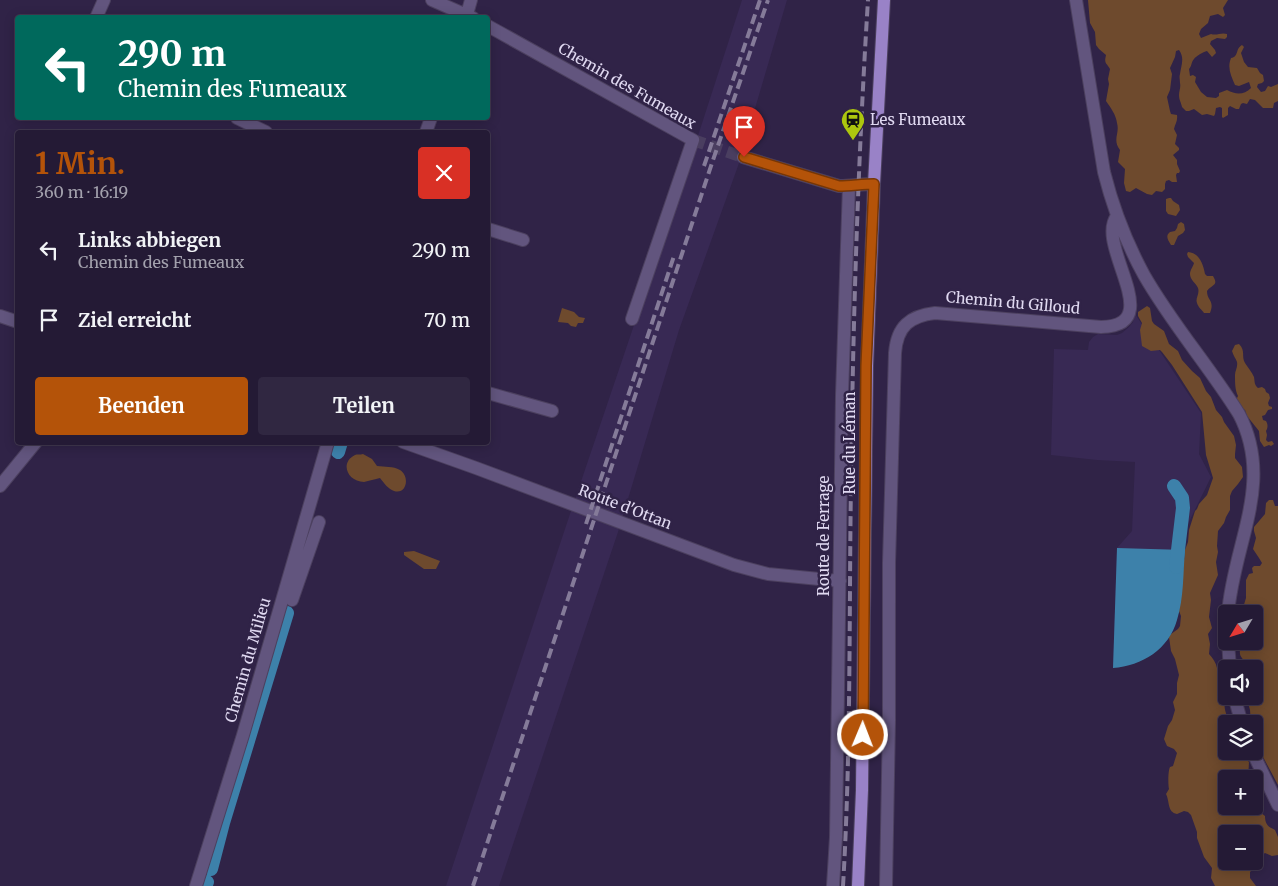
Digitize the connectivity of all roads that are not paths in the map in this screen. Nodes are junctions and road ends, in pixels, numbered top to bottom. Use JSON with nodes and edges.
{"nodes":[{"id":1,"x":104,"y":0,"type":"edge"},
{"id":2,"x":432,"y":0,"type":"edge"},
{"id":3,"x":471,"y":0,"type":"edge"},
{"id":4,"x":884,"y":0,"type":"edge"},
{"id":5,"x":1076,"y":0,"type":"edge"},
{"id":6,"x":97,"y":15,"type":"edge"},
{"id":7,"x":467,"y":15,"type":"edge"},
{"id":8,"x":469,"y":15,"type":"edge"},
{"id":9,"x":490,"y":27,"type":"edge"},
{"id":10,"x":241,"y":120,"type":"edge"},
{"id":11,"x":262,"y":130,"type":"edge"},
{"id":12,"x":744,"y":157,"type":"tunnel mouth"},
{"id":13,"x":874,"y":184,"type":"junction"},
{"id":14,"x":850,"y":186,"type":"junction"},
{"id":15,"x":1117,"y":216,"type":"junction"},
{"id":16,"x":490,"y":230,"type":"edge"},
{"id":17,"x":523,"y":240,"type":"dead end"},
{"id":18,"x":0,"y":316,"type":"edge"},
{"id":19,"x":632,"y":319,"type":"dead end"},
{"id":20,"x":15,"y":321,"type":"edge"},
{"id":21,"x":490,"y":394,"type":"edge"},
{"id":22,"x":552,"y":411,"type":"dead end"},
{"id":23,"x":34,"y":445,"type":"edge"},
{"id":24,"x":327,"y":445,"type":"edge"},
{"id":25,"x":411,"y":445,"type":"edge"},
{"id":26,"x":0,"y":486,"type":"edge"},
{"id":27,"x":318,"y":522,"type":"dead end"},
{"id":28,"x":840,"y":582,"type":"junction"},
{"id":29,"x":292,"y":600,"type":"dead end"},
{"id":30,"x":1229,"y":605,"type":"edge"},
{"id":31,"x":1256,"y":760,"type":"edge"},
{"id":32,"x":1278,"y":805,"type":"edge"},
{"id":33,"x":196,"y":886,"type":"edge"},
{"id":34,"x":834,"y":886,"type":"edge"},
{"id":35,"x":858,"y":886,"type":"edge"},
{"id":36,"x":886,"y":886,"type":"edge"}],
"edges":[{"from":1,"to":6,"type":"street"},
{"from":2,"to":7,"type":"street"},
{"from":3,"to":8,"type":"street"},
{"from":4,"to":13,"type":"main road","name":"Rue du Léman"},
{"from":5,"to":15,"type":"street"},
{"from":9,"to":19,"type":"street","name":"Chemin des Fumeaux"},
{"from":10,"to":11,"type":"street"},
{"from":12,"to":14,"type":"street"},
{"from":13,"to":14,"type":"street"},
{"from":13,"to":35,"type":"main road","name":"Rue du Léman"},
{"from":14,"to":28,"type":"street","name":"Route de Ferrage"},
{"from":15,"to":30,"type":"street"},
{"from":15,"to":36,"type":"street","name":"Chemin du Gilloud"},
{"from":16,"to":17,"type":"street"},
{"from":18,"to":20,"type":"street"},
{"from":21,"to":22,"type":"street"},
{"from":23,"to":26,"type":"street"},
{"from":24,"to":33,"type":"street","name":"Chemin du Milieu"},
{"from":25,"to":28,"type":"street","name":"Route d'Ottan"},
{"from":27,"to":29,"type":"street"},
{"from":28,"to":34,"type":"street","name":"Route de Ferrage"},
{"from":31,"to":32,"type":"street"}]}
